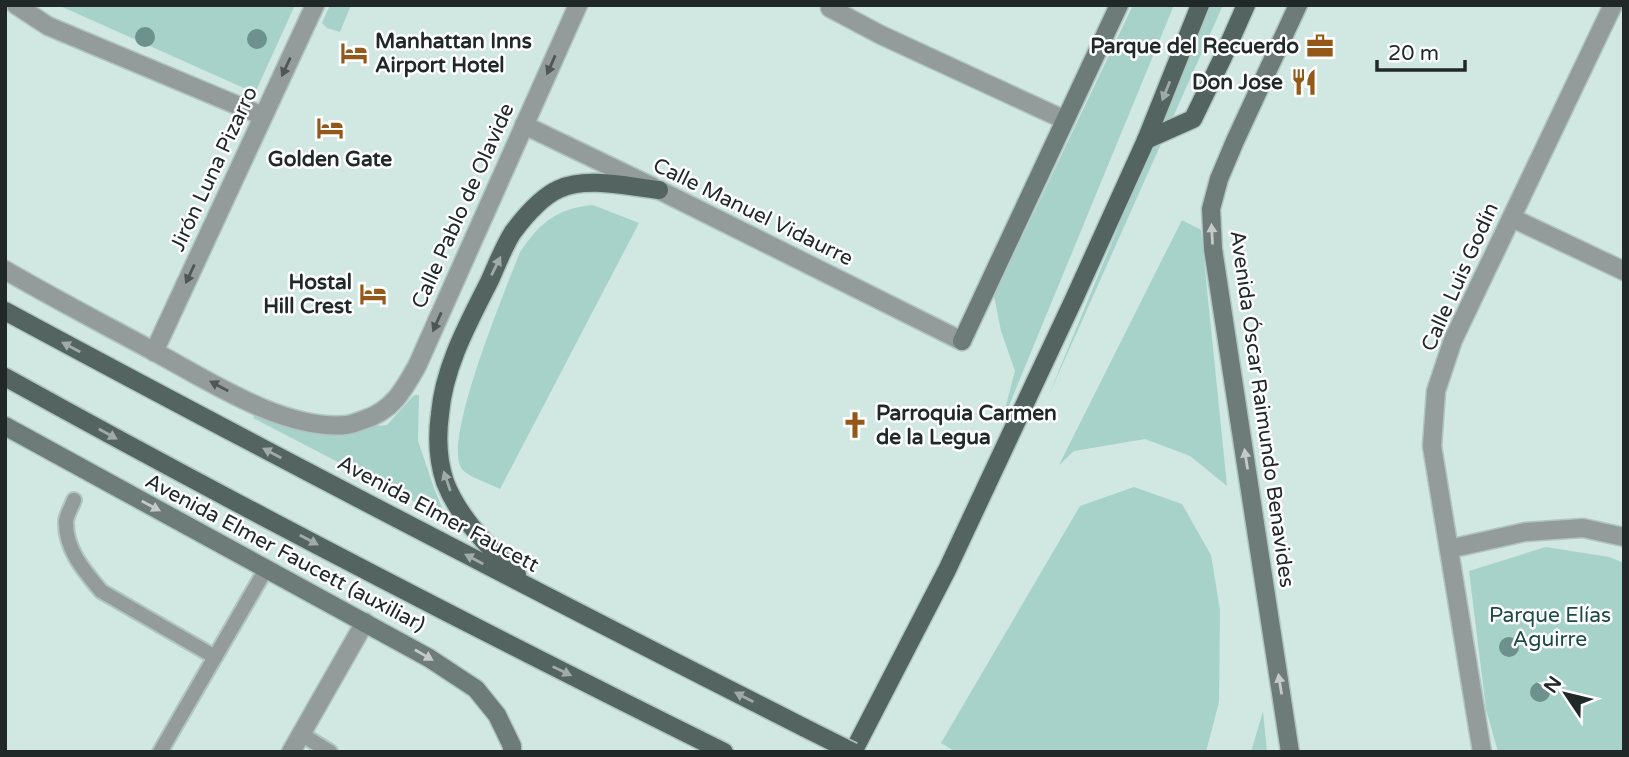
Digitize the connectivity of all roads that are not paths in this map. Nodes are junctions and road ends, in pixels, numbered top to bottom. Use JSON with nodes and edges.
{"nodes":[{"id":1,"x":16,"y":5,"type":"edge"},
{"id":2,"x":314,"y":5,"type":"edge"},
{"id":3,"x":578,"y":5,"type":"edge"},
{"id":4,"x":1119,"y":5,"type":"edge"},
{"id":5,"x":1200,"y":5,"type":"edge"},
{"id":6,"x":1246,"y":5,"type":"edge"},
{"id":7,"x":1298,"y":5,"type":"edge"},
{"id":8,"x":1613,"y":5,"type":"edge"},
{"id":9,"x":830,"y":8,"type":"dead end"},
{"id":10,"x":263,"y":116,"type":"junction"},
{"id":11,"x":1065,"y":120,"type":"junction"},
{"id":12,"x":524,"y":125,"type":"junction"},
{"id":13,"x":1146,"y":140,"type":"junction"},
{"id":14,"x":659,"y":190,"type":"junction"},
{"id":15,"x":1512,"y":218,"type":"junction"},
{"id":16,"x":5,"y":270,"type":"edge"},
{"id":17,"x":1624,"y":271,"type":"edge"},
{"id":18,"x":5,"y":311,"type":"edge"},
{"id":19,"x":962,"y":341,"type":"joint"},
{"id":20,"x":154,"y":352,"type":"junction"},
{"id":21,"x":5,"y":377,"type":"edge"},
{"id":22,"x":5,"y":426,"type":"edge"},
{"id":23,"x":75,"y":500,"type":"dead end"},
{"id":24,"x":1624,"y":537,"type":"edge"},
{"id":25,"x":1450,"y":549,"type":"junction"},
{"id":26,"x":266,"y":569,"type":"junction"},
{"id":27,"x":535,"y":590,"type":"junction"},
{"id":28,"x":365,"y":622,"type":"junction"},
{"id":29,"x":215,"y":657,"type":"junction"},
{"id":30,"x":301,"y":734,"type":"junction"},
{"id":31,"x":160,"y":752,"type":"edge"},
{"id":32,"x":291,"y":752,"type":"edge"},
{"id":33,"x":330,"y":752,"type":"edge"},
{"id":34,"x":512,"y":752,"type":"edge"},
{"id":35,"x":724,"y":752,"type":"edge"},
{"id":36,"x":853,"y":752,"type":"edge"},
{"id":37,"x":1290,"y":752,"type":"edge"},
{"id":38,"x":1482,"y":752,"type":"edge"}],
"edges":[{"from":1,"to":10,"type":"street"},
{"from":2,"to":10,"type":"street","name":"Jirón Luna Pizarro","one_way":true},
{"from":3,"to":12,"type":"street","name":"Calle Pablo de Olavide","one_way":true},
{"from":4,"to":11,"type":"main road"},
{"from":5,"to":13,"type":"main road","one_way":true},
{"from":6,"to":13,"type":"main road"},
{"from":37,"to":7,"type":"main road","name":"Avenida Óscar Raimundo Benavides","one_way":true},
{"from":8,"to":15,"type":"street","name":"Calle Luis Godín"},
{"from":9,"to":11,"type":"street"},
{"from":10,"to":20,"type":"street","name":"Jirón Luna Pizarro","one_way":true},
{"from":11,"to":19,"type":"main road"},
{"from":12,"to":14,"type":"street","name":"Calle Manuel Vidaurre"},
{"from":12,"to":20,"type":"street","name":"Calle Pablo de Olavide","one_way":true},
{"from":13,"to":36,"type":"main road"},
{"from":14,"to":19,"type":"street","name":"Calle Manuel Vidaurre"},
{"from":27,"to":14,"type":"main road","one_way":true},
{"from":15,"to":17,"type":"street"},
{"from":15,"to":25,"type":"street","name":"Calle Luis Godín"},
{"from":16,"to":20,"type":"street"},
{"from":27,"to":18,"type":"main road","name":"Avenida Elmer Faucett","one_way":true},
{"from":21,"to":35,"type":"main road","one_way":true},
{"from":22,"to":26,"type":"main road","name":"Avenida Elmer Faucett (auxiliar)","one_way":true},
{"from":23,"to":29,"type":"lane"},
{"from":24,"to":25,"type":"street"},
{"from":25,"to":38,"type":"street","name":"Calle Luis Godín"},
{"from":26,"to":28,"type":"main road","name":"Avenida Elmer Faucett (auxiliar)"},
{"from":26,"to":29,"type":"lane"},
{"from":36,"to":27,"type":"main road","name":"Avenida Elmer Faucett","one_way":true,"bridge":true},
{"from":28,"to":30,"type":"street"},
{"from":28,"to":34,"type":"main road","name":"Avenida Elmer Faucett (auxiliar)","one_way":true},
{"from":29,"to":31,"type":"lane"},
{"from":30,"to":32,"type":"street"},
{"from":30,"to":33,"type":"lane"}]}
